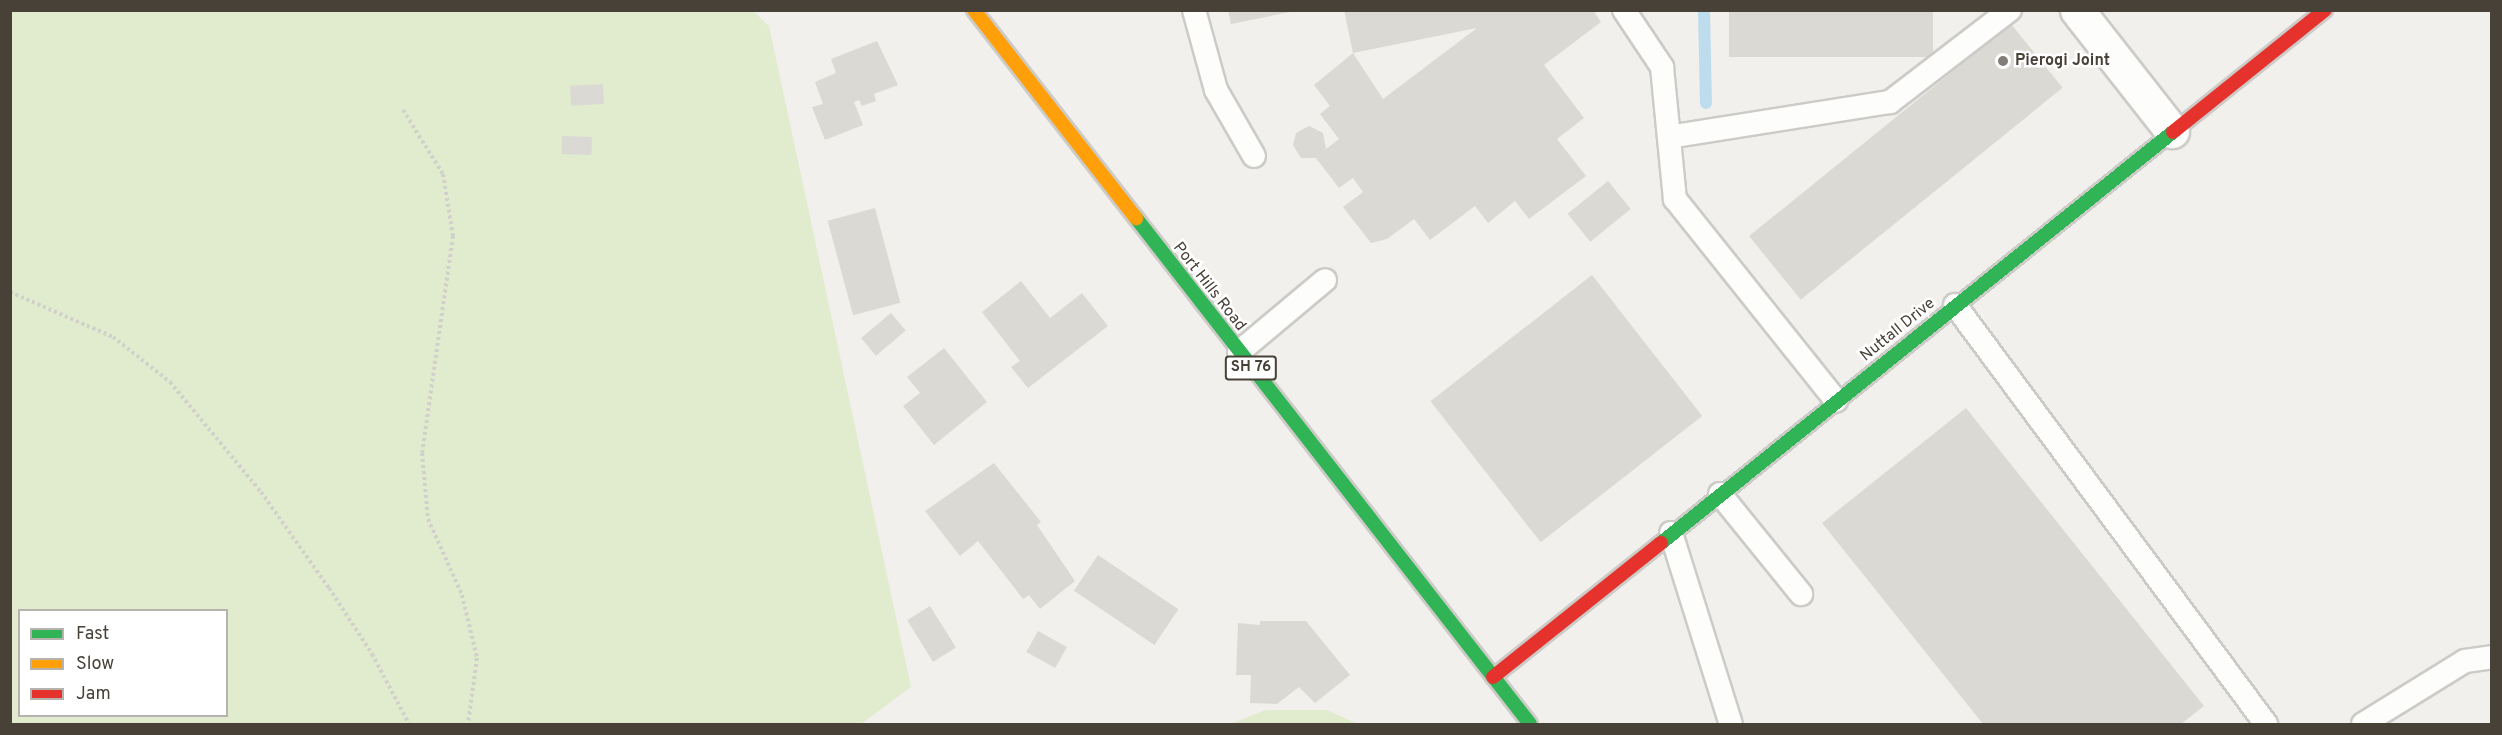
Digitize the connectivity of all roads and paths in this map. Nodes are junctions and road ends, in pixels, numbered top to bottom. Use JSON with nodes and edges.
{"nodes":[{"id":1,"x":974,"y":10,"type":"edge"},
{"id":2,"x":1194,"y":10,"type":"edge"},
{"id":3,"x":1624,"y":10,"type":"edge"},
{"id":4,"x":2010,"y":10,"type":"edge"},
{"id":5,"x":2077,"y":10,"type":"edge"},
{"id":6,"x":2325,"y":10,"type":"edge"},
{"id":7,"x":403,"y":110,"type":"dead end"},
{"id":8,"x":2172,"y":131,"type":"junction"},
{"id":9,"x":1669,"y":137,"type":"junction"},
{"id":10,"x":1254,"y":156,"type":"dead end"},
{"id":11,"x":1325,"y":280,"type":"dead end"},
{"id":12,"x":10,"y":292,"type":"edge"},
{"id":13,"x":1955,"y":305,"type":"junction"},
{"id":14,"x":1239,"y":352,"type":"junction"},
{"id":15,"x":1836,"y":401,"type":"junction"},
{"id":16,"x":1720,"y":494,"type":"junction"},
{"id":17,"x":1671,"y":533,"type":"junction"},
{"id":18,"x":1800,"y":594,"type":"dead end"},
{"id":19,"x":2492,"y":657,"type":"edge"},
{"id":20,"x":1492,"y":676,"type":"junction"},
{"id":21,"x":410,"y":724,"type":"edge"},
{"id":22,"x":468,"y":724,"type":"edge"},
{"id":23,"x":1530,"y":724,"type":"edge"},
{"id":24,"x":1731,"y":724,"type":"edge"},
{"id":25,"x":2266,"y":724,"type":"edge"},
{"id":26,"x":2364,"y":724,"type":"edge"}],
"edges":[{"from":1,"to":14,"type":"main road","name":"Port Hills Road","number":"SH 76"},
{"from":2,"to":10,"type":"lane"},
{"from":3,"to":9,"type":"lane"},
{"from":4,"to":9,"type":"lane"},
{"from":5,"to":8,"type":"street"},
{"from":6,"to":8,"type":"main road","name":"Nuttall Drive"},
{"from":7,"to":22,"type":"path"},
{"from":8,"to":13,"type":"main road","name":"Nuttall Drive"},
{"from":9,"to":15,"type":"lane"},
{"from":11,"to":14,"type":"lane"},
{"from":12,"to":21,"type":"path"},
{"from":13,"to":15,"type":"main road","name":"Nuttall Drive"},
{"from":13,"to":25,"type":"lane"},
{"from":14,"to":20,"type":"main road","name":"Port Hills Road","number":"SH 76"},
{"from":15,"to":16,"type":"main road","name":"Nuttall Drive"},
{"from":16,"to":17,"type":"main road","name":"Nuttall Drive"},
{"from":16,"to":18,"type":"lane"},
{"from":17,"to":20,"type":"main road","name":"Nuttall Drive"},
{"from":17,"to":24,"type":"lane"},
{"from":19,"to":26,"type":"lane"},
{"from":20,"to":23,"type":"main road","name":"Port Hills Road","number":"SH 76"}]}
